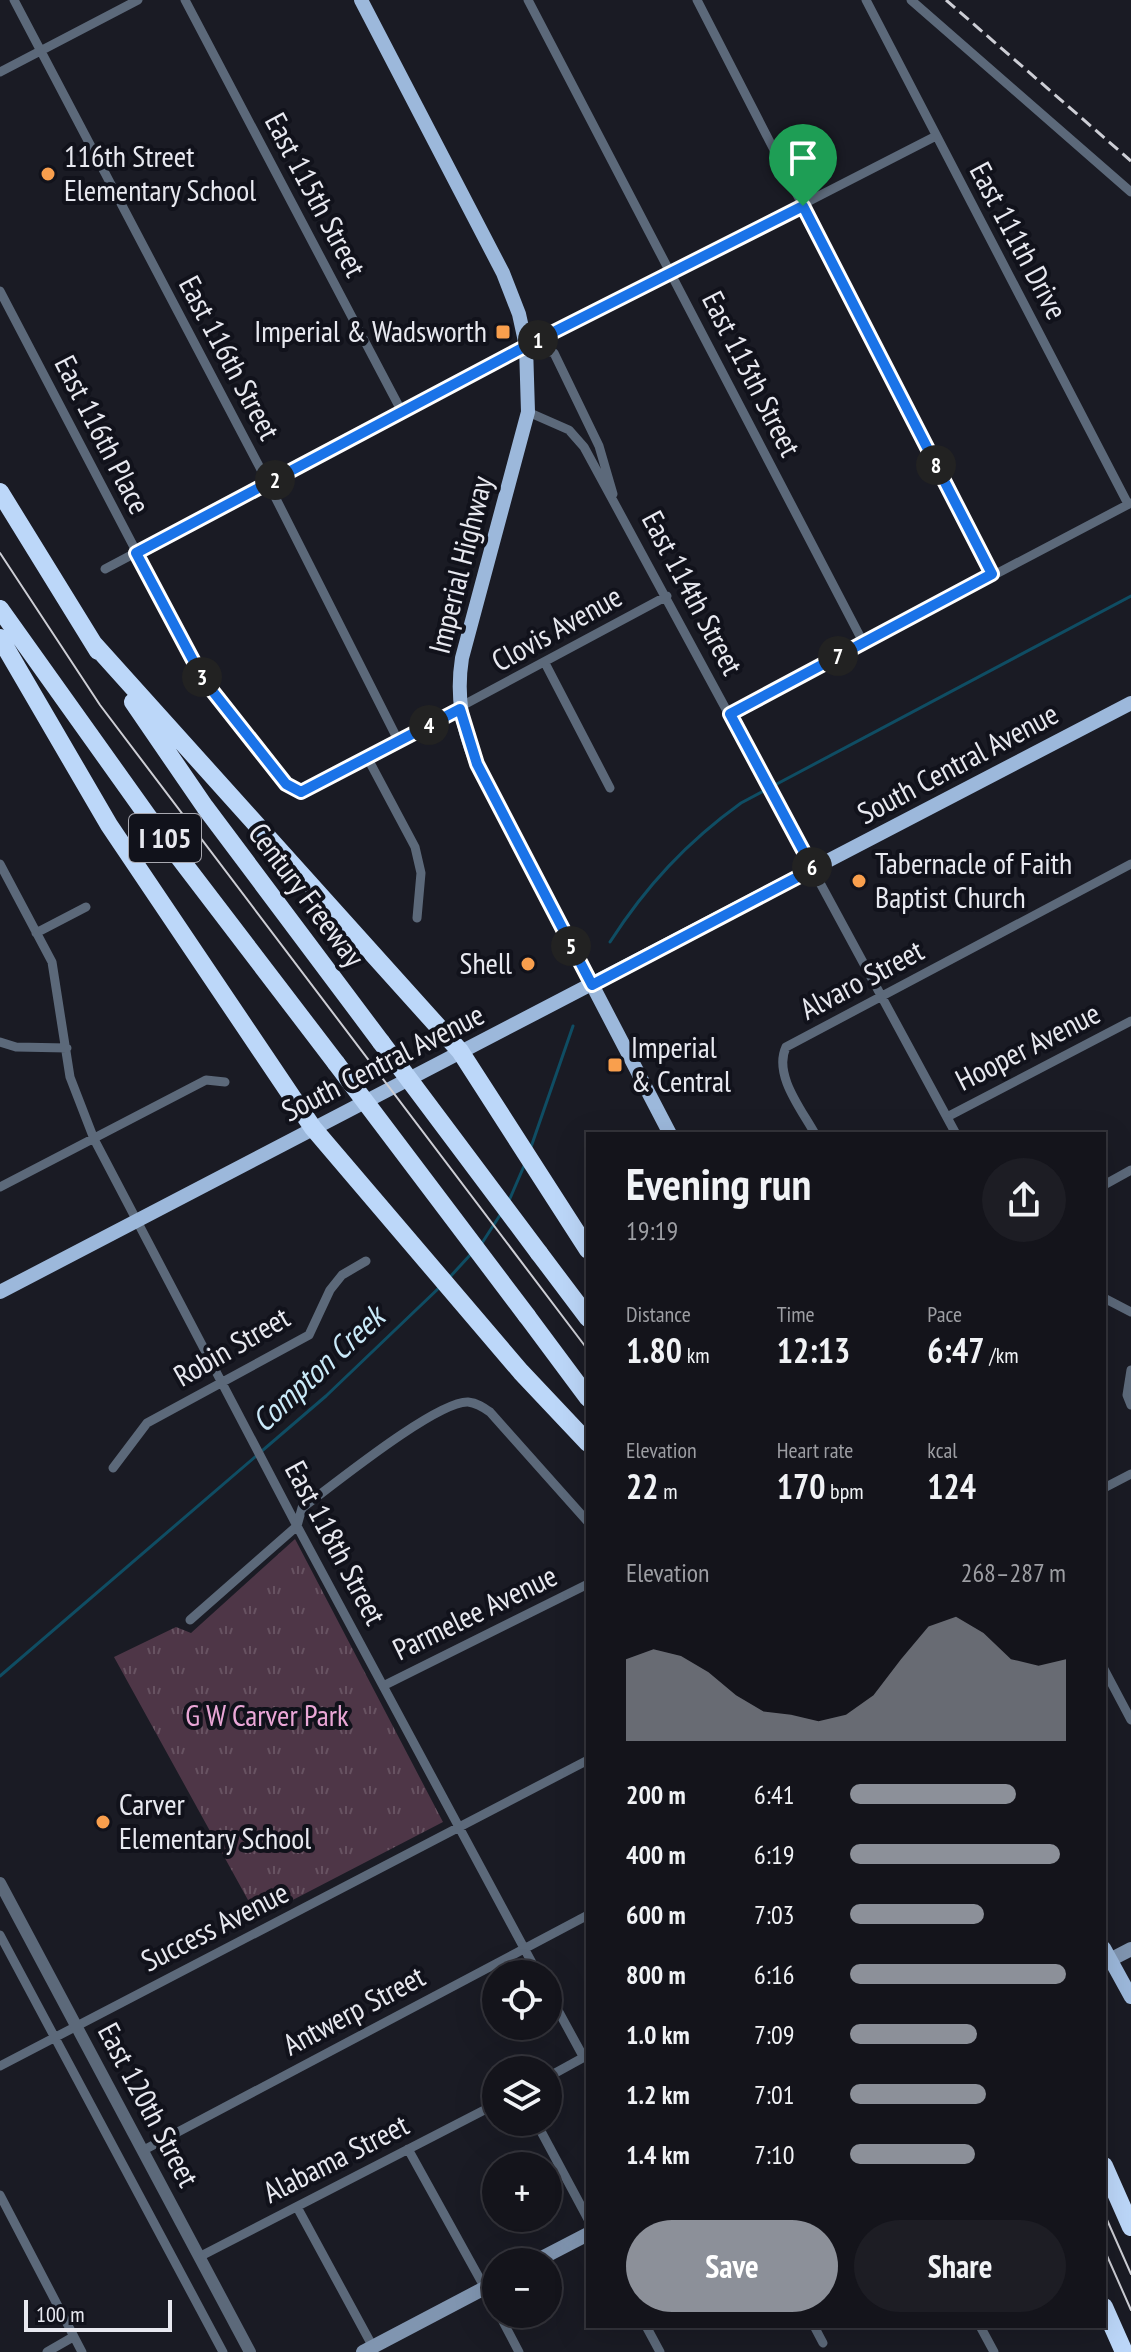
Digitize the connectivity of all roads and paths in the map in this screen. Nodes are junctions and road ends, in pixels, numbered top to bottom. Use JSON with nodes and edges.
{"nodes":[{"id":1,"x":14,"y":0,"type":"edge"},
{"id":2,"x":138,"y":0,"type":"edge"},
{"id":3,"x":185,"y":0,"type":"edge"},
{"id":4,"x":361,"y":0,"type":"edge"},
{"id":5,"x":528,"y":0,"type":"edge"},
{"id":6,"x":697,"y":0,"type":"edge"},
{"id":7,"x":866,"y":0,"type":"edge"},
{"id":8,"x":911,"y":0,"type":"edge"},
{"id":9,"x":41,"y":51,"type":"junction"},
{"id":10,"x":0,"y":72,"type":"edge"},
{"id":11,"x":936,"y":136,"type":"junction"},
{"id":12,"x":1131,"y":192,"type":"edge"},
{"id":13,"x":803,"y":206,"type":"junction"},
{"id":14,"x":672,"y":274,"type":"junction"},
{"id":15,"x":0,"y":291,"type":"edge"},
{"id":16,"x":526,"y":346,"type":"junction"},
{"id":17,"x":402,"y":412,"type":"junction"},
{"id":18,"x":528,"y":412,"type":"junction"},
{"id":19,"x":268,"y":483,"type":"junction"},
{"id":20,"x":0,"y":492,"type":"edge"},
{"id":21,"x":613,"y":498,"type":"junction"},
{"id":22,"x":1130,"y":504,"type":"edge"},
{"id":23,"x":136,"y":553,"type":"junction"},
{"id":24,"x":105,"y":569,"type":"dead end"},
{"id":25,"x":992,"y":574,"type":"junction"},
{"id":26,"x":667,"y":596,"type":"junction"},
{"id":27,"x":0,"y":609,"type":"edge"},
{"id":28,"x":0,"y":638,"type":"edge"},
{"id":29,"x":863,"y":642,"type":"junction"},
{"id":30,"x":93,"y":643,"type":"junction"},
{"id":31,"x":545,"y":663,"type":"junction"},
{"id":32,"x":1130,"y":706,"type":"edge"},
{"id":33,"x":460,"y":709,"type":"junction"},
{"id":34,"x":730,"y":714,"type":"junction"},
{"id":35,"x":398,"y":740,"type":"junction"},
{"id":36,"x":367,"y":757,"type":"junction"},
{"id":37,"x":610,"y":788,"type":"dead end"},
{"id":38,"x":301,"y":792,"type":"joint"},
{"id":39,"x":0,"y":864,"type":"edge"},
{"id":40,"x":1131,"y":864,"type":"edge"},
{"id":41,"x":813,"y":869,"type":"junction"},
{"id":42,"x":86,"y":907,"type":"dead end"},
{"id":43,"x":417,"y":918,"type":"dead end"},
{"id":44,"x":36,"y":933,"type":"junction"},
{"id":45,"x":592,"y":985,"type":"junction"},
{"id":46,"x":882,"y":996,"type":"junction"},
{"id":47,"x":1131,"y":1021,"type":"edge"},
{"id":48,"x":0,"y":1042,"type":"edge"},
{"id":49,"x":67,"y":1048,"type":"junction"},
{"id":50,"x":460,"y":1051,"type":"junction"},
{"id":51,"x":225,"y":1082,"type":"dead end"},
{"id":52,"x":947,"y":1117,"type":"junction"},
{"id":53,"x":313,"y":1128,"type":"junction"},
{"id":54,"x":669,"y":1132,"type":"edge"},
{"id":55,"x":814,"y":1132,"type":"edge"},
{"id":56,"x":955,"y":1132,"type":"edge"},
{"id":57,"x":94,"y":1139,"type":"junction"},
{"id":58,"x":1131,"y":1170,"type":"edge"},
{"id":59,"x":1106,"y":1184,"type":"edge"},
{"id":60,"x":0,"y":1187,"type":"edge"},
{"id":61,"x":137,"y":1220,"type":"junction"},
{"id":62,"x":586,"y":1247,"type":"edge"},
{"id":63,"x":366,"y":1261,"type":"dead end"},
{"id":64,"x":0,"y":1292,"type":"edge"},
{"id":65,"x":1106,"y":1299,"type":"edge"},
{"id":66,"x":1131,"y":1312,"type":"edge"},
{"id":67,"x":586,"y":1315,"type":"edge"},
{"id":68,"x":1131,"y":1370,"type":"edge"},
{"id":69,"x":223,"y":1382,"type":"junction"},
{"id":70,"x":586,"y":1395,"type":"edge"},
{"id":71,"x":1131,"y":1405,"type":"edge"},
{"id":72,"x":586,"y":1441,"type":"edge"},
{"id":73,"x":113,"y":1468,"type":"dead end"},
{"id":74,"x":1131,"y":1474,"type":"edge"},
{"id":75,"x":1106,"y":1487,"type":"edge"},
{"id":76,"x":586,"y":1520,"type":"edge"},
{"id":77,"x":297,"y":1526,"type":"junction"},
{"id":78,"x":586,"y":1585,"type":"edge"},
{"id":79,"x":190,"y":1620,"type":"dead end"},
{"id":80,"x":1106,"y":1673,"type":"edge"},
{"id":81,"x":383,"y":1686,"type":"junction"},
{"id":82,"x":1131,"y":1720,"type":"edge"},
{"id":83,"x":586,"y":1761,"type":"edge"},
{"id":84,"x":459,"y":1826,"type":"junction"},
{"id":85,"x":0,"y":1883,"type":"edge"},
{"id":86,"x":586,"y":1916,"type":"edge"},
{"id":87,"x":0,"y":1935,"type":"edge"},
{"id":88,"x":524,"y":1948,"type":"junction"},
{"id":89,"x":1131,"y":1949,"type":"edge"},
{"id":90,"x":1106,"y":1957,"type":"edge"},
{"id":91,"x":530,"y":1960,"type":"edge"},
{"id":92,"x":1131,"y":1997,"type":"edge"},
{"id":93,"x":562,"y":2016,"type":"edge"},
{"id":94,"x":76,"y":2026,"type":"junction"},
{"id":95,"x":56,"y":2037,"type":"junction"},
{"id":96,"x":586,"y":2056,"type":"edge"},
{"id":97,"x":0,"y":2066,"type":"edge"},
{"id":98,"x":562,"y":2069,"type":"edge"},
{"id":99,"x":482,"y":2111,"type":"edge"},
{"id":100,"x":544,"y":2136,"type":"edge"},
{"id":101,"x":408,"y":2149,"type":"junction"},
{"id":102,"x":142,"y":2151,"type":"junction"},
{"id":103,"x":1106,"y":2171,"type":"edge"},
{"id":104,"x":0,"y":2195,"type":"edge"},
{"id":105,"x":297,"y":2207,"type":"junction"},
{"id":106,"x":586,"y":2215,"type":"edge"},
{"id":107,"x":1131,"y":2227,"type":"edge"},
{"id":108,"x":586,"y":2235,"type":"edge"},
{"id":109,"x":561,"y":2248,"type":"edge"},
{"id":110,"x":199,"y":2257,"type":"junction"},
{"id":111,"x":482,"y":2270,"type":"edge"},
{"id":112,"x":482,"y":2290,"type":"edge"},
{"id":113,"x":1106,"y":2312,"type":"edge"},
{"id":114,"x":506,"y":2328,"type":"edge"},
{"id":115,"x":647,"y":2328,"type":"edge"},
{"id":116,"x":815,"y":2328,"type":"edge"},
{"id":117,"x":981,"y":2328,"type":"edge"},
{"id":118,"x":1103,"y":2328,"type":"edge"},
{"id":119,"x":73,"y":2337,"type":"junction"},
{"id":120,"x":823,"y":2343,"type":"dead end"},
{"id":121,"x":368,"y":2349,"type":"edge"},
{"id":122,"x":47,"y":2352,"type":"edge"},
{"id":123,"x":82,"y":2352,"type":"edge"},
{"id":124,"x":223,"y":2352,"type":"edge"},
{"id":125,"x":250,"y":2352,"type":"edge"},
{"id":126,"x":519,"y":2352,"type":"edge"},
{"id":127,"x":660,"y":2352,"type":"edge"},
{"id":128,"x":994,"y":2352,"type":"edge"},
{"id":129,"x":1111,"y":2352,"type":"edge"},
{"id":130,"x":1124,"y":2352,"type":"edge"}],
"edges":[{"from":1,"to":9,"type":"street","name":"East 116th Street"},
{"from":2,"to":9,"type":"street"},
{"from":3,"to":17,"type":"street","name":"East 115th Street"},
{"from":4,"to":16,"type":"main road","name":"Imperial Highway"},
{"from":5,"to":14,"type":"street","name":"East 113th Street"},
{"from":6,"to":13,"type":"street"},
{"from":7,"to":11,"type":"street","name":"East 111th Drive"},
{"from":8,"to":12,"type":"street"},
{"from":9,"to":10,"type":"street"},
{"from":9,"to":19,"type":"street","name":"East 116th Street"},
{"from":11,"to":13,"type":"street"},
{"from":11,"to":22,"type":"street","name":"East 111th Drive"},
{"from":13,"to":14,"type":"street"},
{"from":13,"to":25,"type":"street"},
{"from":14,"to":16,"type":"street"},
{"from":14,"to":29,"type":"street","name":"East 113th Street"},
{"from":15,"to":23,"type":"street","name":"East 116th Place"},
{"from":16,"to":17,"type":"street"},
{"from":16,"to":18,"type":"main road","name":"Imperial Highway"},
{"from":16,"to":21,"type":"street","name":"East 114th Street"},
{"from":17,"to":19,"type":"street"},
{"from":18,"to":21,"type":"street","name":"East 114th Street"},
{"from":18,"to":33,"type":"main road","name":"Imperial Highway"},
{"from":19,"to":23,"type":"street"},
{"from":19,"to":35,"type":"street","name":"East 116th Street"},
{"from":20,"to":30,"type":"highway","name":"Century Freeway","number":"I 105"},
{"from":21,"to":26,"type":"street","name":"East 114th Street"},
{"from":22,"to":25,"type":"street"},
{"from":23,"to":24,"type":"street"},
{"from":23,"to":38,"type":"street","name":"East 116th Place"},
{"from":25,"to":29,"type":"street"},
{"from":26,"to":31,"type":"street","name":"Clovis Avenue"},
{"from":26,"to":34,"type":"street","name":"East 114th Street"},
{"from":27,"to":70,"type":"highway","number":"I 105","bridge":true},
{"from":28,"to":53,"type":"highway"},
{"from":29,"to":34,"type":"street"},
{"from":30,"to":50,"type":"highway"},
{"from":30,"to":67,"type":"highway","name":"Century Freeway","number":"I 105","bridge":true},
{"from":31,"to":33,"type":"street","name":"Clovis Avenue"},
{"from":31,"to":37,"type":"street"},
{"from":32,"to":41,"type":"main road","name":"South Central Avenue"},
{"from":33,"to":35,"type":"street","name":"Clovis Avenue"},
{"from":33,"to":45,"type":"main road","name":"Imperial Highway"},
{"from":34,"to":41,"type":"street","name":"East 114th Street"},
{"from":35,"to":36,"type":"street","name":"Clovis Avenue"},
{"from":36,"to":38,"type":"street","name":"Clovis Avenue"},
{"from":36,"to":43,"type":"street"},
{"from":39,"to":44,"type":"street","name":"East 118th Street"},
{"from":40,"to":46,"type":"street","name":"Alvaro Street"},
{"from":41,"to":45,"type":"main road","name":"South Central Avenue"},
{"from":41,"to":46,"type":"street","name":"East 114th Street"},
{"from":42,"to":44,"type":"street"},
{"from":44,"to":49,"type":"street","name":"East 118th Street"},
{"from":45,"to":50,"type":"main road","name":"South Central Avenue"},
{"from":45,"to":54,"type":"main road","name":"Imperial Highway"},
{"from":46,"to":52,"type":"street","name":"East 114th Street"},
{"from":46,"to":55,"type":"street","name":"Alvaro Street"},
{"from":47,"to":52,"type":"street","name":"Hooper Avenue"},
{"from":48,"to":49,"type":"street"},
{"from":49,"to":57,"type":"street","name":"East 118th Street"},
{"from":50,"to":53,"type":"main road","name":"South Central Avenue"},
{"from":50,"to":62,"type":"highway"},
{"from":51,"to":57,"type":"street"},
{"from":52,"to":56,"type":"street","name":"East 114th Street"},
{"from":53,"to":61,"type":"main road","name":"South Central Avenue"},
{"from":53,"to":72,"type":"highway"},
{"from":57,"to":60,"type":"street"},
{"from":57,"to":61,"type":"street","name":"East 118th Street"},
{"from":58,"to":59,"type":"street"},
{"from":61,"to":64,"type":"main road","name":"South Central Avenue"},
{"from":61,"to":69,"type":"street","name":"East 118th Street"},
{"from":63,"to":69,"type":"street","name":"Robin Street"},
{"from":65,"to":66,"type":"street"},
{"from":68,"to":71,"type":"street"},
{"from":69,"to":73,"type":"street","name":"Robin Street"},
{"from":69,"to":77,"type":"street","name":"East 118th Street"},
{"from":74,"to":75,"type":"street"},
{"from":76,"to":77,"type":"street"},
{"from":77,"to":79,"type":"street"},
{"from":77,"to":81,"type":"street","name":"East 118th Street"},
{"from":78,"to":81,"type":"street","name":"Parmelee Avenue"},
{"from":80,"to":82,"type":"street"},
{"from":81,"to":84,"type":"street","name":"East 118th Street"},
{"from":83,"to":84,"type":"street","name":"Success Avenue"},
{"from":84,"to":88,"type":"street","name":"East 118th Street"},
{"from":84,"to":94,"type":"street","name":"Success Avenue"},
{"from":85,"to":94,"type":"street","name":"East 120th Street"},
{"from":86,"to":88,"type":"street","name":"Antwerp Street"},
{"from":87,"to":95,"type":"street"},
{"from":88,"to":91,"type":"street","name":"East 118th Street"},
{"from":88,"to":102,"type":"street","name":"Antwerp Street"},
{"from":89,"to":90,"type":"main road"},
{"from":90,"to":92,"type":"main road"},
{"from":93,"to":96,"type":"street"},
{"from":94,"to":95,"type":"street","name":"Success Avenue"},
{"from":94,"to":102,"type":"street","name":"East 120th Street"},
{"from":95,"to":97,"type":"street","name":"Success Avenue"},
{"from":95,"to":124,"type":"street"},
{"from":96,"to":98,"type":"street"},
{"from":99,"to":101,"type":"street","name":"Alabama Street"},
{"from":100,"to":106,"type":"street"},
{"from":101,"to":105,"type":"street","name":"Alabama Street"},
{"from":101,"to":111,"type":"street"},
{"from":102,"to":110,"type":"street","name":"East 120th Street"},
{"from":103,"to":107,"type":"highway"},
{"from":104,"to":119,"type":"street"},
{"from":105,"to":110,"type":"street","name":"Alabama Street"},
{"from":105,"to":121,"type":"street"},
{"from":108,"to":109,"type":"main road"},
{"from":110,"to":125,"type":"street","name":"East 120th Street"},
{"from":112,"to":121,"type":"main road"},
{"from":113,"to":130,"type":"highway"},
{"from":114,"to":126,"type":"street"},
{"from":115,"to":127,"type":"street"},
{"from":116,"to":120,"type":"street"},
{"from":117,"to":128,"type":"street"},
{"from":118,"to":129,"type":"highway"},
{"from":119,"to":122,"type":"street"},
{"from":119,"to":123,"type":"street"}]}
